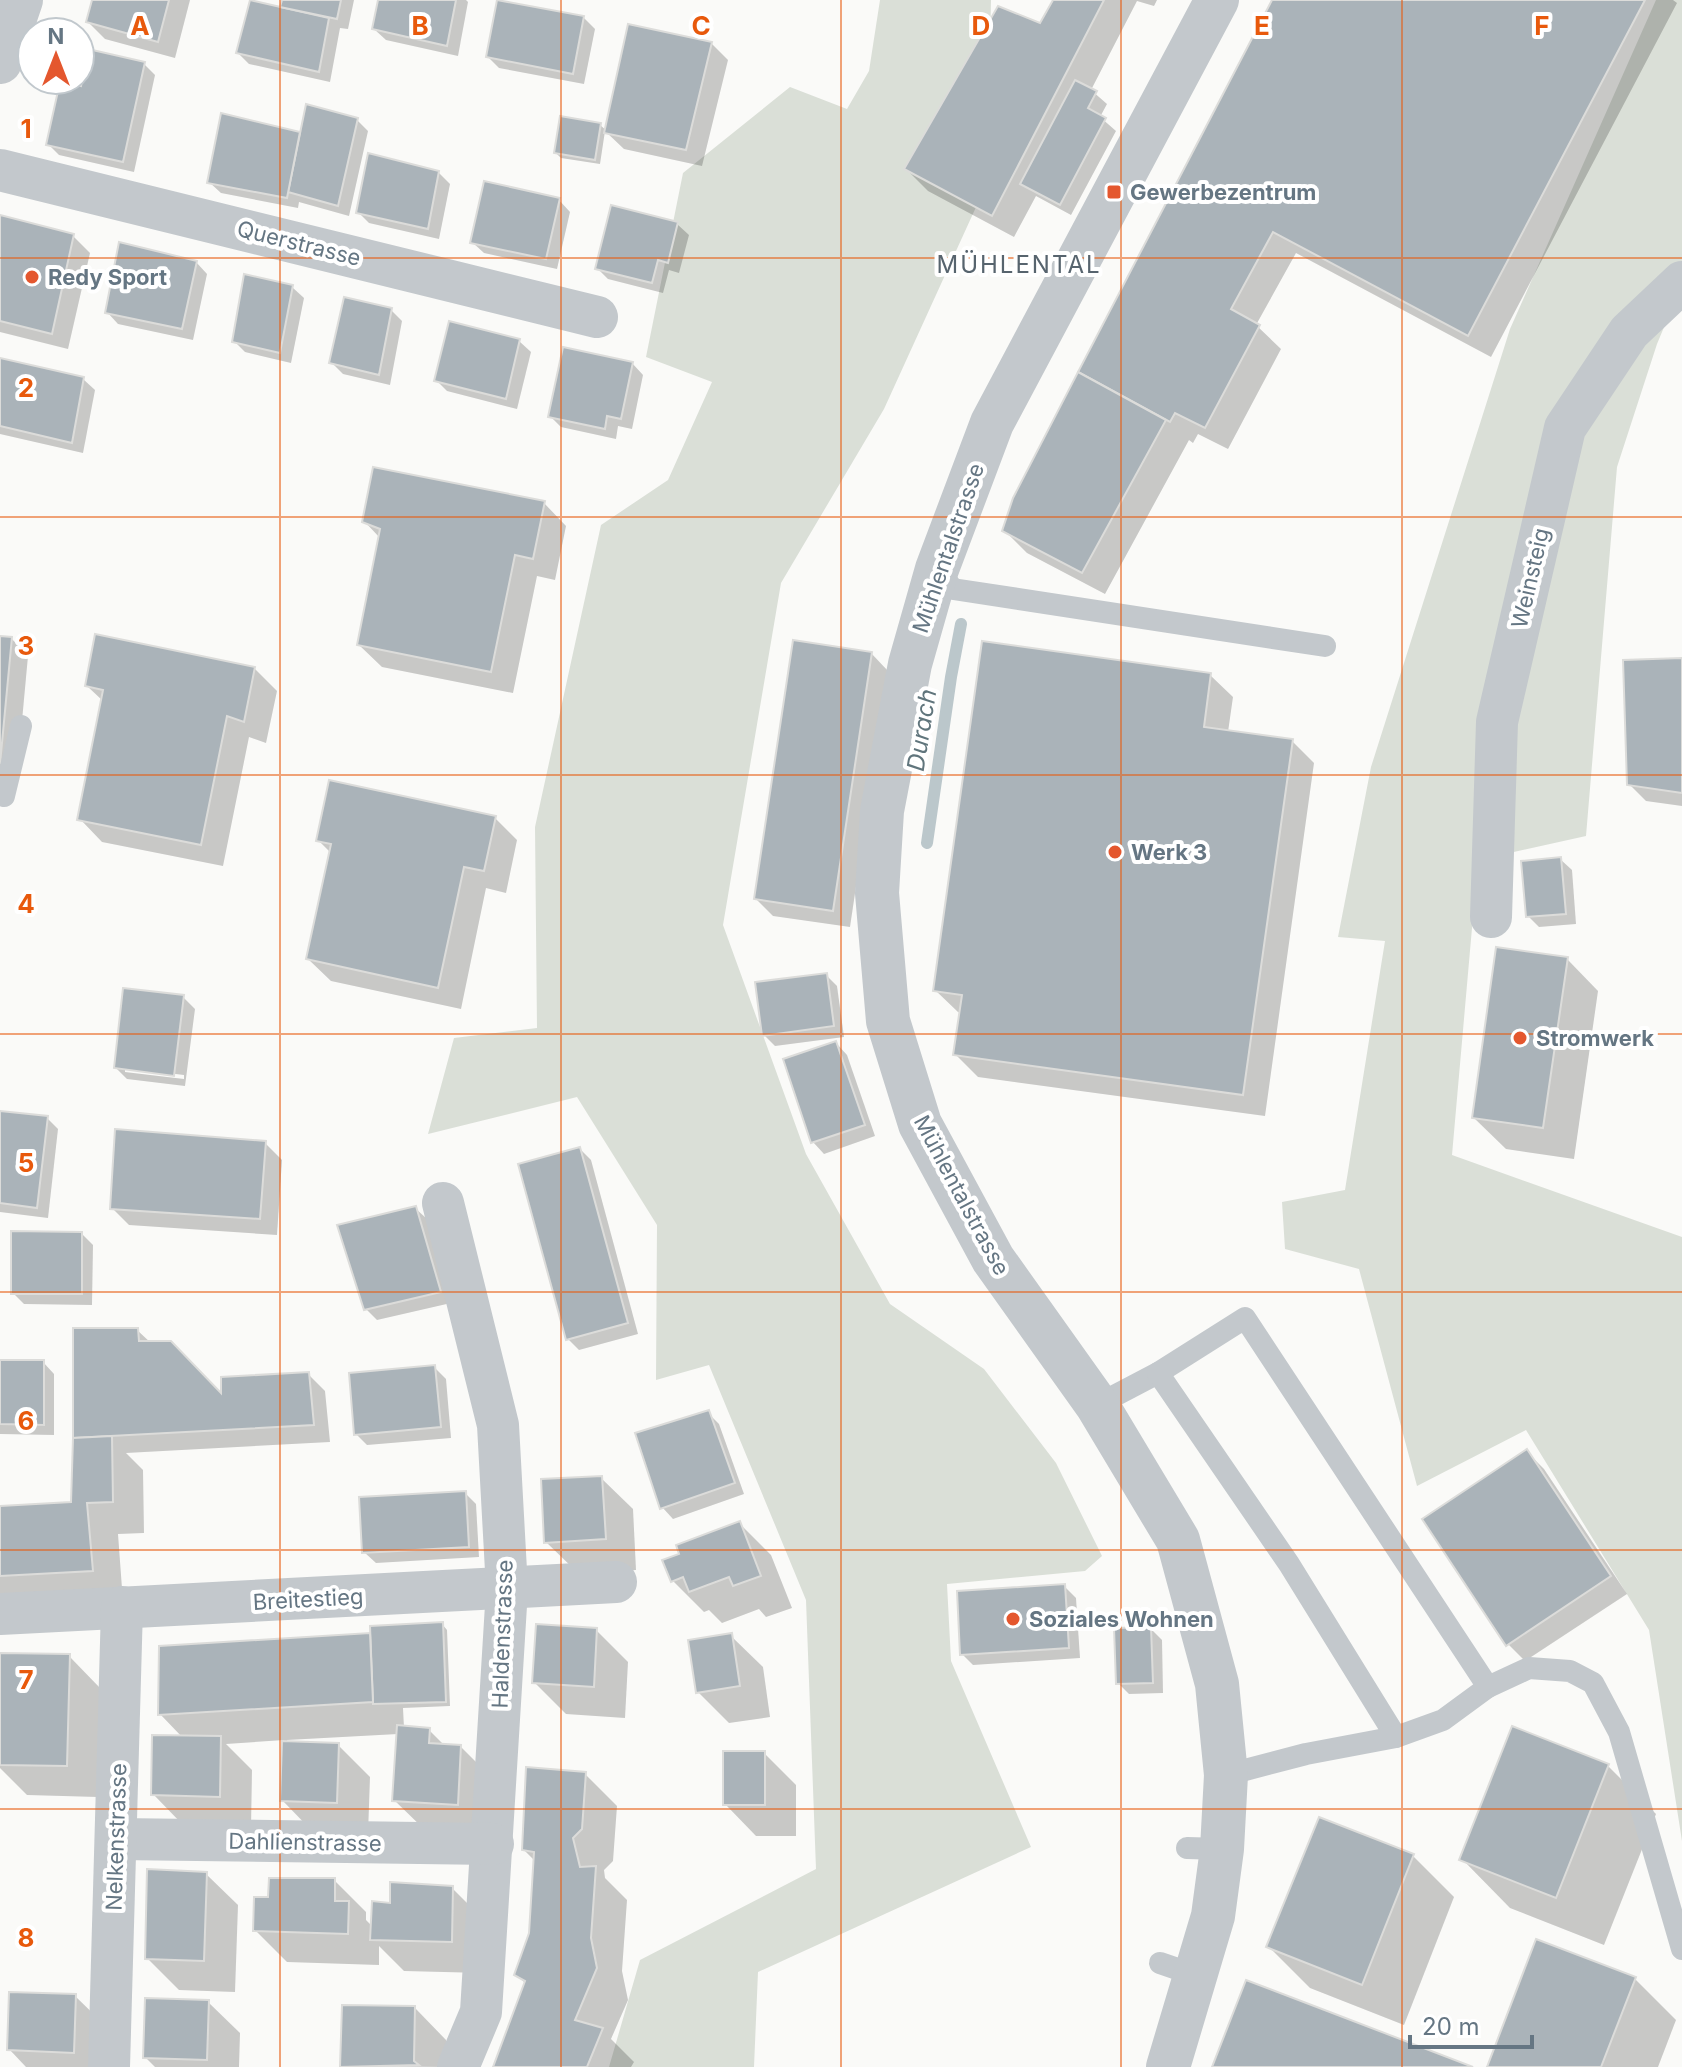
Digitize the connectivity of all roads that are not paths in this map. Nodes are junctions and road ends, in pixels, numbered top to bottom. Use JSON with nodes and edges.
{"nodes":[{"id":1,"x":21,"y":0,"type":"edge"},
{"id":2,"x":1217,"y":0,"type":"edge"},
{"id":3,"x":0,"y":62,"type":"edge"},
{"id":4,"x":0,"y":170,"type":"edge"},
{"id":5,"x":1682,"y":282,"type":"edge"},
{"id":6,"x":597,"y":317,"type":"dead end"},
{"id":7,"x":937,"y":569,"type":"junction"},
{"id":8,"x":1325,"y":646,"type":"dead end"},
{"id":9,"x":21,"y":726,"type":"dead end"},
{"id":10,"x":0,"y":795,"type":"edge"},
{"id":11,"x":1491,"y":917,"type":"dead end"},
{"id":12,"x":443,"y":1203,"type":"dead end"},
{"id":13,"x":1158,"y":1373,"type":"junction"},
{"id":14,"x":1097,"y":1405,"type":"junction"},
{"id":15,"x":616,"y":1582,"type":"dead end"},
{"id":16,"x":507,"y":1589,"type":"junction"},
{"id":17,"x":122,"y":1607,"type":"junction"},
{"id":18,"x":0,"y":1614,"type":"edge"},
{"id":19,"x":1488,"y":1687,"type":"junction"},
{"id":20,"x":1396,"y":1737,"type":"junction"},
{"id":21,"x":1226,"y":1775,"type":"junction"},
{"id":22,"x":117,"y":1839,"type":"junction"},
{"id":23,"x":493,"y":1844,"type":"junction"},
{"id":24,"x":1682,"y":1949,"type":"edge"},
{"id":25,"x":109,"y":2067,"type":"edge"},
{"id":26,"x":458,"y":2067,"type":"edge"},
{"id":27,"x":1168,"y":2067,"type":"edge"}],
"edges":[{"from":1,"to":3,"type":"street"},
{"from":2,"to":7,"type":"street","name":"Mühlentalstrasse"},
{"from":4,"to":6,"type":"street","name":"Querstrasse"},
{"from":5,"to":11,"type":"street","name":"Weinsteig"},
{"from":7,"to":8,"type":"lane"},
{"from":7,"to":14,"type":"street","name":"Mühlentalstrasse"},
{"from":9,"to":10,"type":"lane"},
{"from":12,"to":16,"type":"street","name":"Haldenstrasse"},
{"from":13,"to":14,"type":"lane"},
{"from":13,"to":19,"type":"lane"},
{"from":13,"to":20,"type":"lane"},
{"from":14,"to":21,"type":"street","name":"Mühlentalstrasse"},
{"from":15,"to":16,"type":"street","name":"Breitestieg"},
{"from":16,"to":17,"type":"street","name":"Breitestieg"},
{"from":16,"to":23,"type":"street","name":"Haldenstrasse"},
{"from":17,"to":18,"type":"street","name":"Breitestieg"},
{"from":17,"to":22,"type":"street","name":"Nelkenstrasse"},
{"from":19,"to":20,"type":"lane"},
{"from":19,"to":24,"type":"lane"},
{"from":20,"to":21,"type":"lane"},
{"from":21,"to":27,"type":"street","name":"Mühlentalstrasse"},
{"from":22,"to":23,"type":"street","name":"Dahlienstrasse"},
{"from":22,"to":25,"type":"street","name":"Nelkenstrasse"},
{"from":23,"to":26,"type":"street","name":"Haldenstrasse"}]}
